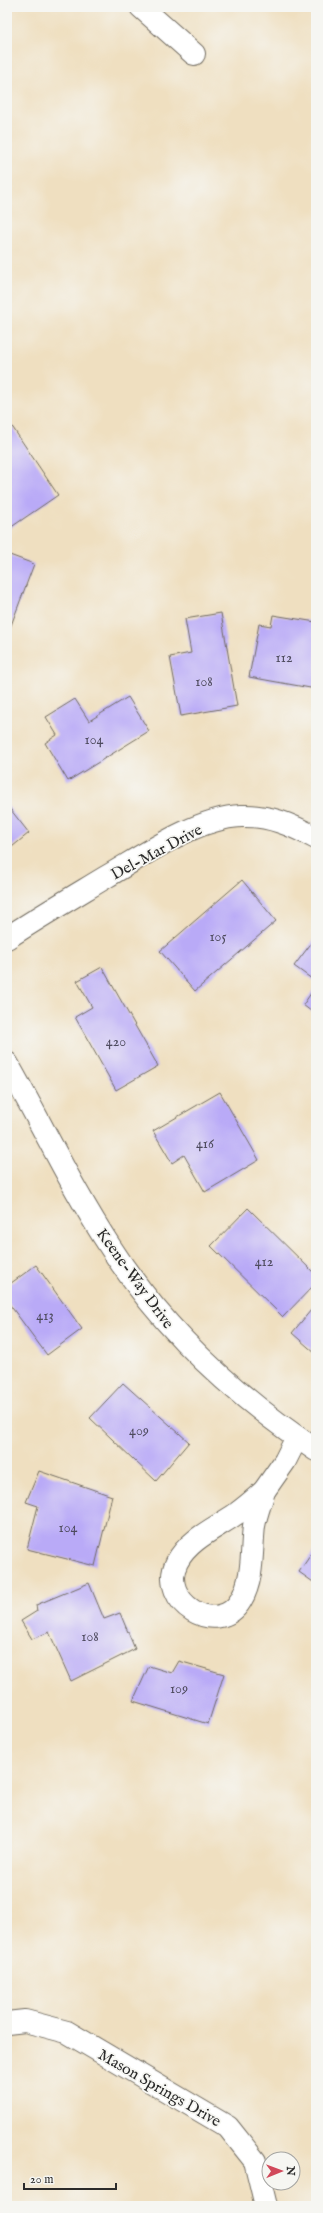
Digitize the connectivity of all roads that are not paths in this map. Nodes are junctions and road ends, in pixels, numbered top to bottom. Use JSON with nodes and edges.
{"nodes":[{"id":1,"x":141,"y":7,"type":"edge"},
{"id":2,"x":194,"y":54,"type":"dead end"},
{"id":3,"x":316,"y":838,"type":"edge"},
{"id":4,"x":7,"y":938,"type":"edge"},
{"id":5,"x":7,"y":1063,"type":"edge"},
{"id":6,"x":298,"y":1437,"type":"junction"},
{"id":7,"x":316,"y":1450,"type":"edge"},
{"id":8,"x":264,"y":1491,"type":"junction"},
{"id":9,"x":7,"y":2023,"type":"edge"},
{"id":10,"x":266,"y":2206,"type":"edge"}],
"edges":[{"from":1,"to":2,"type":"street"},
{"from":3,"to":4,"type":"street","name":"Del-Mar Drive"},
{"from":5,"to":6,"type":"street","name":"Keene-Way Drive"},
{"from":6,"to":7,"type":"street","name":"Keene-Way Drive"},
{"from":6,"to":8,"type":"street"},
{"from":8,"to":8,"type":"street"},
{"from":9,"to":10,"type":"street","name":"Mason Springs Drive"}]}
